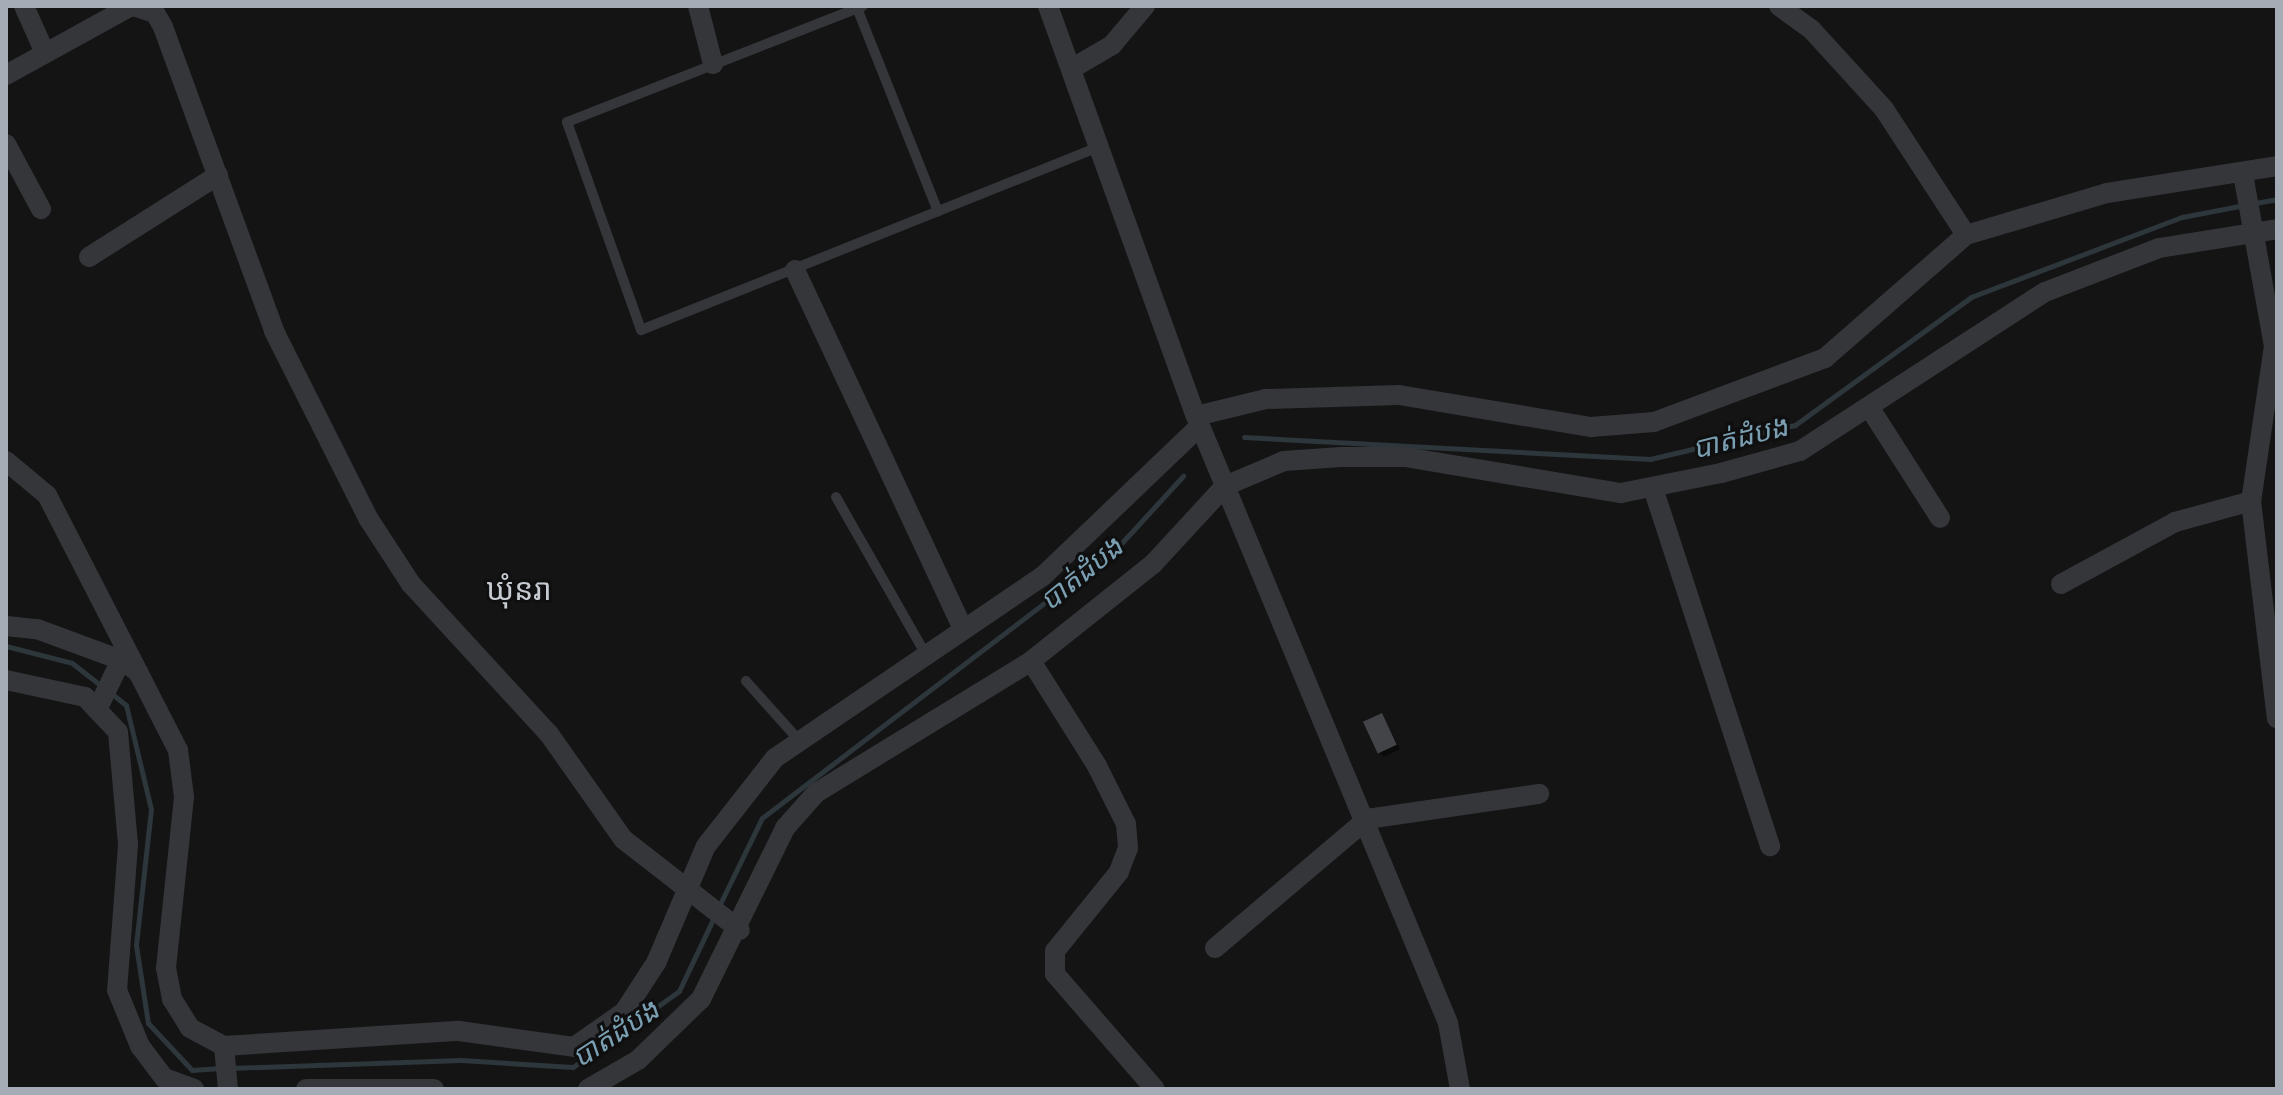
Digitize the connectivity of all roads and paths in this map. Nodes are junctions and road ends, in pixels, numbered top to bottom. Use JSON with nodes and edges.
{"nodes":[{"id":1,"x":24,"y":6,"type":"edge"},
{"id":2,"x":132,"y":6,"type":"edge"},
{"id":3,"x":698,"y":6,"type":"edge"},
{"id":4,"x":1048,"y":6,"type":"edge"},
{"id":5,"x":1145,"y":6,"type":"edge"},
{"id":6,"x":1779,"y":6,"type":"edge"},
{"id":7,"x":860,"y":7,"type":"edge"},
{"id":8,"x":45,"y":53,"type":"junction"},
{"id":9,"x":713,"y":64,"type":"junction"},
{"id":10,"x":1071,"y":69,"type":"junction"},
{"id":11,"x":6,"y":75,"type":"edge"},
{"id":12,"x":6,"y":144,"type":"edge"},
{"id":13,"x":1099,"y":147,"type":"junction"},
{"id":14,"x":2277,"y":166,"type":"edge"},
{"id":15,"x":218,"y":175,"type":"junction"},
{"id":16,"x":2245,"y":183,"type":"junction"},
{"id":17,"x":41,"y":209,"type":"dead end"},
{"id":18,"x":938,"y":212,"type":"junction"},
{"id":19,"x":2277,"y":229,"type":"edge"},
{"id":20,"x":1966,"y":235,"type":"junction"},
{"id":21,"x":2252,"y":239,"type":"junction"},
{"id":22,"x":89,"y":257,"type":"dead end"},
{"id":23,"x":795,"y":270,"type":"junction"},
{"id":24,"x":1871,"y":410,"type":"junction"},
{"id":25,"x":1198,"y":421,"type":"junction"},
{"id":26,"x":6,"y":461,"type":"edge"},
{"id":27,"x":1225,"y":486,"type":"junction"},
{"id":28,"x":1653,"y":488,"type":"junction"},
{"id":29,"x":836,"y":497,"type":"dead end"},
{"id":30,"x":2251,"y":501,"type":"junction"},
{"id":31,"x":1940,"y":518,"type":"dead end"},
{"id":32,"x":2061,"y":584,"type":"dead end"},
{"id":33,"x":6,"y":626,"type":"edge"},
{"id":34,"x":962,"y":626,"type":"junction"},
{"id":35,"x":925,"y":653,"type":"junction"},
{"id":36,"x":121,"y":660,"type":"junction"},
{"id":37,"x":1031,"y":661,"type":"junction"},
{"id":38,"x":138,"y":672,"type":"junction"},
{"id":39,"x":6,"y":680,"type":"edge"},
{"id":40,"x":746,"y":681,"type":"dead end"},
{"id":41,"x":99,"y":704,"type":"junction"},
{"id":42,"x":2277,"y":718,"type":"edge"},
{"id":43,"x":797,"y":738,"type":"junction"},
{"id":44,"x":1539,"y":794,"type":"dead end"},
{"id":45,"x":1367,"y":819,"type":"junction"},
{"id":46,"x":1770,"y":846,"type":"dead end"},
{"id":47,"x":685,"y":894,"type":"junction"},
{"id":48,"x":740,"y":930,"type":"junction"},
{"id":49,"x":1215,"y":948,"type":"dead end"},
{"id":50,"x":226,"y":1067,"type":"edge"},
{"id":51,"x":359,"y":1087,"type":"edge"},
{"id":52,"x":422,"y":1088,"type":"edge"},
{"id":53,"x":194,"y":1089,"type":"edge"},
{"id":54,"x":306,"y":1089,"type":"edge"},
{"id":55,"x":588,"y":1089,"type":"edge"},
{"id":56,"x":1155,"y":1089,"type":"edge"},
{"id":57,"x":1460,"y":1089,"type":"edge"}],
"edges":[{"from":1,"to":8,"type":"street"},
{"from":2,"to":8,"type":"street"},
{"from":2,"to":15,"type":"street"},
{"from":3,"to":9,"type":"street"},
{"from":4,"to":10,"type":"street"},
{"from":5,"to":10,"type":"street"},
{"from":6,"to":20,"type":"street"},
{"from":7,"to":9,"type":"lane"},
{"from":7,"to":18,"type":"lane"},
{"from":8,"to":11,"type":"street"},
{"from":9,"to":23,"type":"lane"},
{"from":10,"to":13,"type":"street"},
{"from":12,"to":17,"type":"street"},
{"from":13,"to":18,"type":"lane"},
{"from":13,"to":25,"type":"street"},
{"from":14,"to":16,"type":"street"},
{"from":15,"to":22,"type":"street"},
{"from":15,"to":47,"type":"street"},
{"from":16,"to":20,"type":"street"},
{"from":16,"to":21,"type":"street"},
{"from":18,"to":23,"type":"lane"},
{"from":19,"to":21,"type":"street"},
{"from":20,"to":25,"type":"street"},
{"from":21,"to":24,"type":"street"},
{"from":21,"to":30,"type":"street"},
{"from":23,"to":34,"type":"street"},
{"from":24,"to":28,"type":"street"},
{"from":24,"to":31,"type":"street"},
{"from":25,"to":27,"type":"street"},
{"from":25,"to":34,"type":"street"},
{"from":26,"to":38,"type":"street"},
{"from":27,"to":28,"type":"street"},
{"from":27,"to":37,"type":"street"},
{"from":27,"to":45,"type":"street"},
{"from":28,"to":46,"type":"street"},
{"from":29,"to":35,"type":"lane"},
{"from":30,"to":32,"type":"street"},
{"from":30,"to":42,"type":"street"},
{"from":33,"to":36,"type":"street"},
{"from":34,"to":35,"type":"street"},
{"from":35,"to":43,"type":"street"},
{"from":36,"to":38,"type":"street"},
{"from":36,"to":41,"type":"street"},
{"from":37,"to":48,"type":"street"},
{"from":37,"to":56,"type":"street"},
{"from":38,"to":50,"type":"street"},
{"from":39,"to":41,"type":"street"},
{"from":40,"to":43,"type":"lane"},
{"from":41,"to":53,"type":"street"},
{"from":43,"to":47,"type":"street"},
{"from":44,"to":45,"type":"street"},
{"from":45,"to":49,"type":"street"},
{"from":45,"to":57,"type":"street"},
{"from":47,"to":48,"type":"street"},
{"from":47,"to":50,"type":"street"},
{"from":48,"to":55,"type":"street"},
{"from":51,"to":52,"type":"street"},
{"from":51,"to":54,"type":"street"}]}
